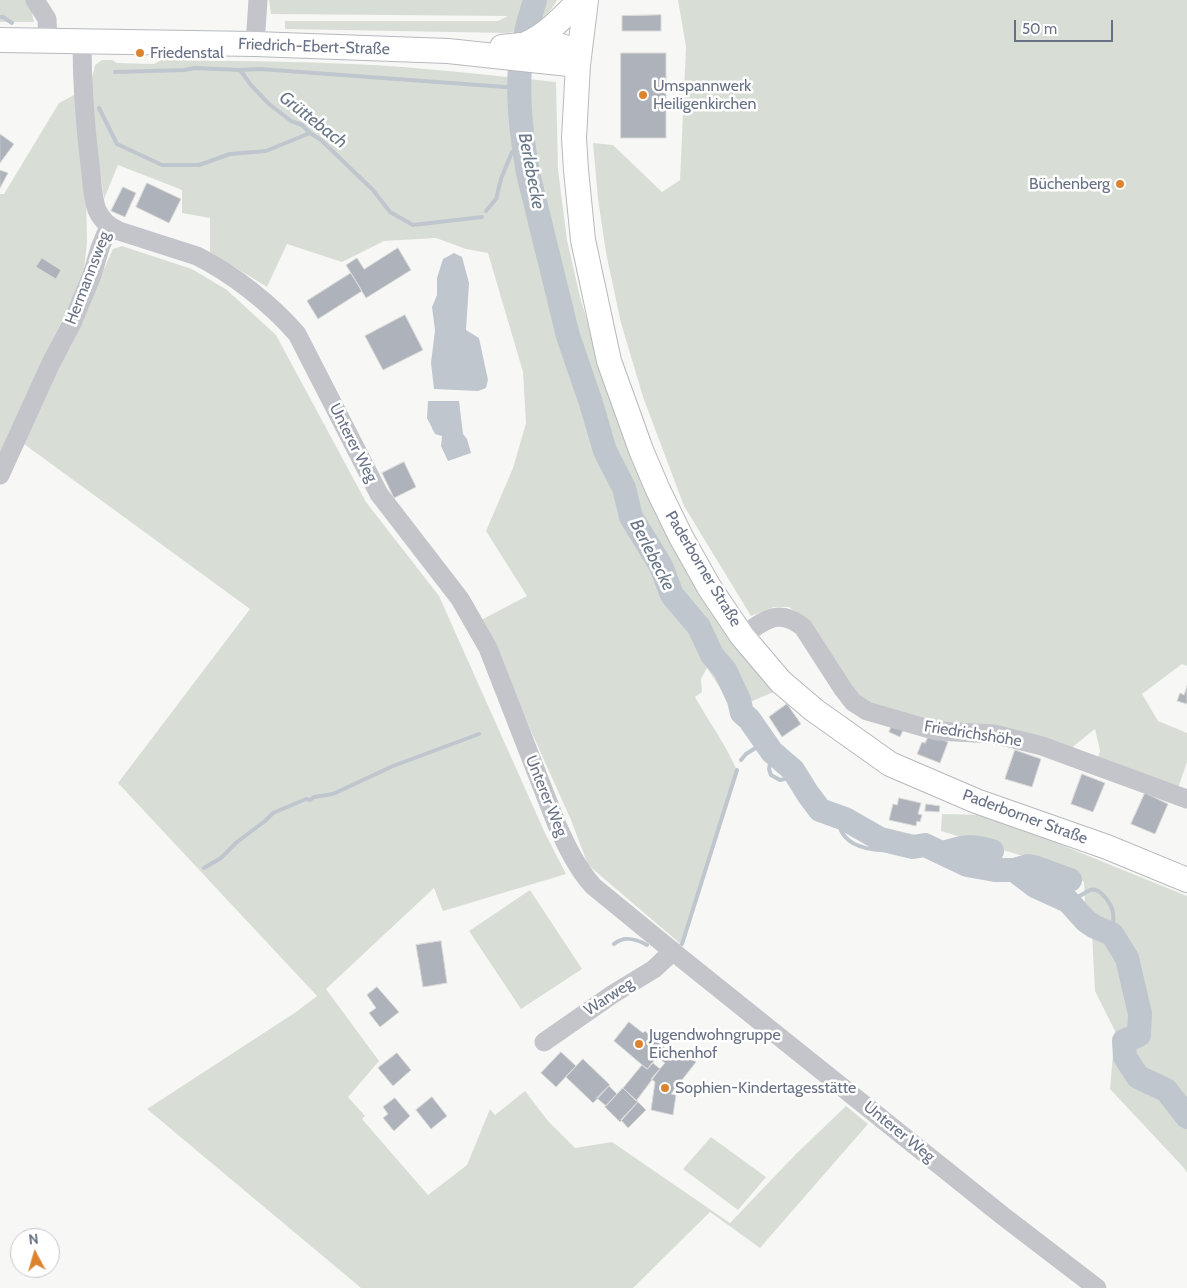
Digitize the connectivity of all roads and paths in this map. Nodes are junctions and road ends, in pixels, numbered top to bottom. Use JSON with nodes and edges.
{"nodes":[{"id":1,"x":36,"y":0,"type":"edge"},
{"id":2,"x":258,"y":0,"type":"edge"},
{"id":3,"x":580,"y":0,"type":"edge"},
{"id":4,"x":586,"y":0,"type":"edge"},
{"id":5,"x":0,"y":40,"type":"edge"},
{"id":6,"x":48,"y":41,"type":"junction"},
{"id":7,"x":82,"y":42,"type":"junction"},
{"id":8,"x":256,"y":44,"type":"junction"},
{"id":9,"x":526,"y":48,"type":"junction"},
{"id":10,"x":578,"y":58,"type":"junction"},
{"id":11,"x":109,"y":226,"type":"junction"},
{"id":12,"x":0,"y":475,"type":"edge"},
{"id":13,"x":742,"y":636,"type":"junction"},
{"id":14,"x":1187,"y":799,"type":"edge"},
{"id":15,"x":1187,"y":880,"type":"edge"},
{"id":16,"x":673,"y":951,"type":"junction"},
{"id":17,"x":544,"y":1042,"type":"dead end"},
{"id":18,"x":1097,"y":1288,"type":"edge"}],
"edges":[{"from":1,"to":6,"type":"street"},
{"from":2,"to":8,"type":"street"},
{"from":3,"to":9,"type":"main road"},
{"from":4,"to":10,"type":"main road","name":"Paderborner Straße"},
{"from":5,"to":6,"type":"main road","name":"Friedrich-Ebert-Straße"},
{"from":6,"to":7,"type":"main road","name":"Friedrich-Ebert-Straße"},
{"from":7,"to":8,"type":"main road","name":"Friedrich-Ebert-Straße"},
{"from":7,"to":11,"type":"street","name":"Hermannsweg"},
{"from":8,"to":9,"type":"main road","name":"Friedrich-Ebert-Straße"},
{"from":9,"to":10,"type":"main road","name":"Friedrich-Ebert-Straße"},
{"from":10,"to":13,"type":"main road","name":"Paderborner Straße"},
{"from":11,"to":12,"type":"street","name":"Hermannsweg"},
{"from":11,"to":16,"type":"street","name":"Unterer Weg"},
{"from":13,"to":14,"type":"street","name":"Friedrichshöhe"},
{"from":13,"to":15,"type":"main road","name":"Paderborner Straße"},
{"from":16,"to":17,"type":"street","name":"Warweg"},
{"from":16,"to":18,"type":"street","name":"Unterer Weg"}]}
